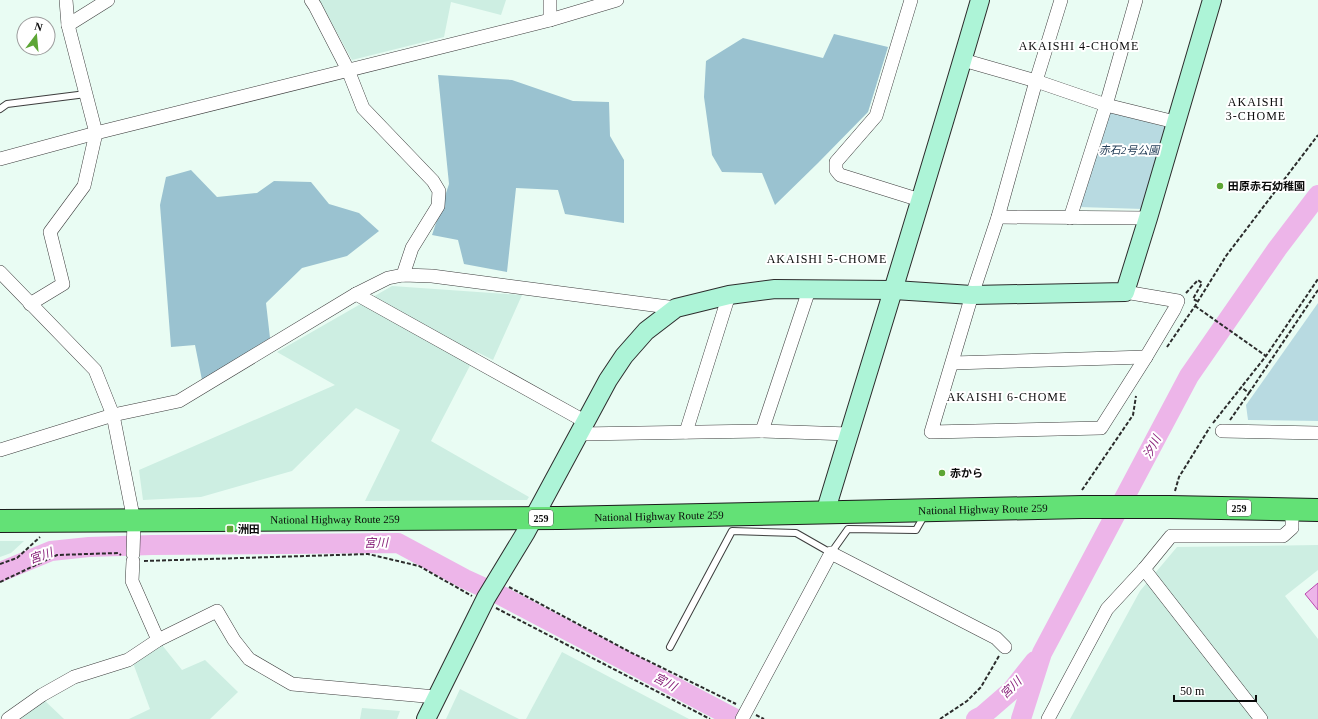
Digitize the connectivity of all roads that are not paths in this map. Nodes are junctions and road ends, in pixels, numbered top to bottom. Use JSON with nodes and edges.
{"nodes":[{"id":1,"x":66,"y":0,"type":"edge"},
{"id":2,"x":108,"y":0,"type":"edge"},
{"id":3,"x":311,"y":0,"type":"edge"},
{"id":4,"x":550,"y":0,"type":"edge"},
{"id":5,"x":617,"y":0,"type":"edge"},
{"id":6,"x":911,"y":0,"type":"edge"},
{"id":7,"x":980,"y":0,"type":"edge"},
{"id":8,"x":1060,"y":0,"type":"edge"},
{"id":9,"x":1136,"y":0,"type":"edge"},
{"id":10,"x":1212,"y":0,"type":"edge"},
{"id":11,"x":550,"y":20,"type":"junction"},
{"id":12,"x":68,"y":25,"type":"junction"},
{"id":13,"x":963,"y":60,"type":"junction"},
{"id":14,"x":348,"y":70,"type":"junction"},
{"id":15,"x":1036,"y":81,"type":"junction"},
{"id":16,"x":86,"y":94,"type":"junction"},
{"id":17,"x":1106,"y":105,"type":"junction"},
{"id":18,"x":0,"y":109,"type":"edge"},
{"id":19,"x":1175,"y":122,"type":"junction"},
{"id":20,"x":96,"y":133,"type":"junction"},
{"id":21,"x":0,"y":159,"type":"edge"},
{"id":22,"x":920,"y":200,"type":"junction"},
{"id":23,"x":998,"y":216,"type":"junction"},
{"id":24,"x":1070,"y":218,"type":"junction"},
{"id":25,"x":1148,"y":218,"type":"junction"},
{"id":26,"x":0,"y":272,"type":"edge"},
{"id":27,"x":403,"y":276,"type":"junction"},
{"id":28,"x":809,"y":290,"type":"junction"},
{"id":29,"x":894,"y":290,"type":"junction"},
{"id":30,"x":1125,"y":292,"type":"junction"},
{"id":31,"x":356,"y":294,"type":"junction"},
{"id":32,"x":729,"y":295,"type":"junction"},
{"id":33,"x":972,"y":295,"type":"junction"},
{"id":34,"x":30,"y":304,"type":"junction"},
{"id":35,"x":676,"y":308,"type":"junction"},
{"id":36,"x":1146,"y":357,"type":"junction"},
{"id":37,"x":953,"y":363,"type":"junction"},
{"id":38,"x":113,"y":415,"type":"junction"},
{"id":39,"x":583,"y":428,"type":"junction"},
{"id":40,"x":762,"y":431,"type":"junction"},
{"id":41,"x":1222,"y":431,"type":"road end"},
{"id":42,"x":686,"y":432,"type":"junction"},
{"id":43,"x":1318,"y":433,"type":"edge"},
{"id":44,"x":849,"y":434,"type":"junction"},
{"id":45,"x":0,"y":450,"type":"edge"},
{"id":46,"x":1292,"y":509,"type":"junction"},
{"id":47,"x":1318,"y":510,"type":"edge"},
{"id":48,"x":926,"y":511,"type":"junction"},
{"id":49,"x":825,"y":513,"type":"junction"},
{"id":50,"x":533,"y":518,"type":"junction"},
{"id":51,"x":0,"y":521,"type":"edge"},
{"id":52,"x":134,"y":528,"type":"junction"},
{"id":53,"x":832,"y":553,"type":"junction"},
{"id":54,"x":1144,"y":568,"type":"junction"},
{"id":55,"x":158,"y":640,"type":"junction"},
{"id":56,"x":670,"y":647,"type":"dead end"},
{"id":57,"x":1005,"y":647,"type":"road end"},
{"id":58,"x":436,"y":697,"type":"junction"},
{"id":59,"x":744,"y":714,"type":"edge"},
{"id":60,"x":8,"y":719,"type":"edge"},
{"id":61,"x":426,"y":719,"type":"edge"},
{"id":62,"x":1048,"y":719,"type":"edge"},
{"id":63,"x":1261,"y":719,"type":"edge"}],
"edges":[{"from":1,"to":12,"type":"street"},
{"from":2,"to":12,"type":"street"},
{"from":3,"to":14,"type":"street"},
{"from":4,"to":11,"type":"street"},
{"from":5,"to":11,"type":"street"},
{"from":6,"to":22,"type":"street"},
{"from":7,"to":13,"type":"street"},
{"from":8,"to":15,"type":"street"},
{"from":9,"to":17,"type":"street"},
{"from":10,"to":19,"type":"street"},
{"from":11,"to":14,"type":"street"},
{"from":12,"to":16,"type":"street"},
{"from":13,"to":15,"type":"street"},
{"from":13,"to":22,"type":"street"},
{"from":14,"to":20,"type":"street"},
{"from":14,"to":27,"type":"street"},
{"from":15,"to":17,"type":"street"},
{"from":15,"to":23,"type":"street"},
{"from":16,"to":18,"type":"lane"},
{"from":16,"to":20,"type":"street"},
{"from":17,"to":19,"type":"street"},
{"from":17,"to":24,"type":"street"},
{"from":19,"to":25,"type":"street"},
{"from":20,"to":21,"type":"street"},
{"from":20,"to":34,"type":"street"},
{"from":22,"to":29,"type":"street"},
{"from":23,"to":24,"type":"street"},
{"from":23,"to":33,"type":"street"},
{"from":24,"to":25,"type":"street"},
{"from":25,"to":30,"type":"street"},
{"from":26,"to":34,"type":"street"},
{"from":27,"to":31,"type":"street"},
{"from":27,"to":35,"type":"street"},
{"from":28,"to":29,"type":"street"},
{"from":28,"to":32,"type":"street"},
{"from":28,"to":40,"type":"street"},
{"from":29,"to":33,"type":"street"},
{"from":29,"to":44,"type":"street"},
{"from":30,"to":33,"type":"street"},
{"from":30,"to":36,"type":"street"},
{"from":31,"to":38,"type":"street"},
{"from":31,"to":39,"type":"street"},
{"from":32,"to":35,"type":"street"},
{"from":32,"to":42,"type":"street"},
{"from":33,"to":37,"type":"street"},
{"from":34,"to":38,"type":"street"},
{"from":35,"to":39,"type":"street"},
{"from":36,"to":37,"type":"street"},
{"from":36,"to":37,"type":"street"},
{"from":38,"to":45,"type":"street"},
{"from":38,"to":52,"type":"street"},
{"from":39,"to":42,"type":"street"},
{"from":39,"to":50,"type":"street"},
{"from":40,"to":42,"type":"street"},
{"from":40,"to":44,"type":"street"},
{"from":41,"to":43,"type":"street"},
{"from":44,"to":49,"type":"street"},
{"from":46,"to":47,"type":"highway","name":"National Highway Route 259","number":"259"},
{"from":46,"to":48,"type":"highway","name":"National Highway Route 259","number":"259"},
{"from":46,"to":54,"type":"street"},
{"from":48,"to":49,"type":"highway","name":"National Highway Route 259","number":"259"},
{"from":48,"to":53,"type":"lane"},
{"from":49,"to":50,"type":"highway","name":"National Highway Route 259","number":"259"},
{"from":50,"to":52,"type":"highway","name":"National Highway Route 259","number":"259"},
{"from":50,"to":58,"type":"street"},
{"from":51,"to":52,"type":"highway","name":"National Highway Route 259","number":"259"},
{"from":52,"to":55,"type":"street"},
{"from":53,"to":56,"type":"lane"},
{"from":53,"to":57,"type":"street"},
{"from":53,"to":59,"type":"street"},
{"from":54,"to":62,"type":"street"},
{"from":54,"to":63,"type":"street"},
{"from":55,"to":58,"type":"street"},
{"from":55,"to":60,"type":"street"},
{"from":58,"to":61,"type":"street"}]}
